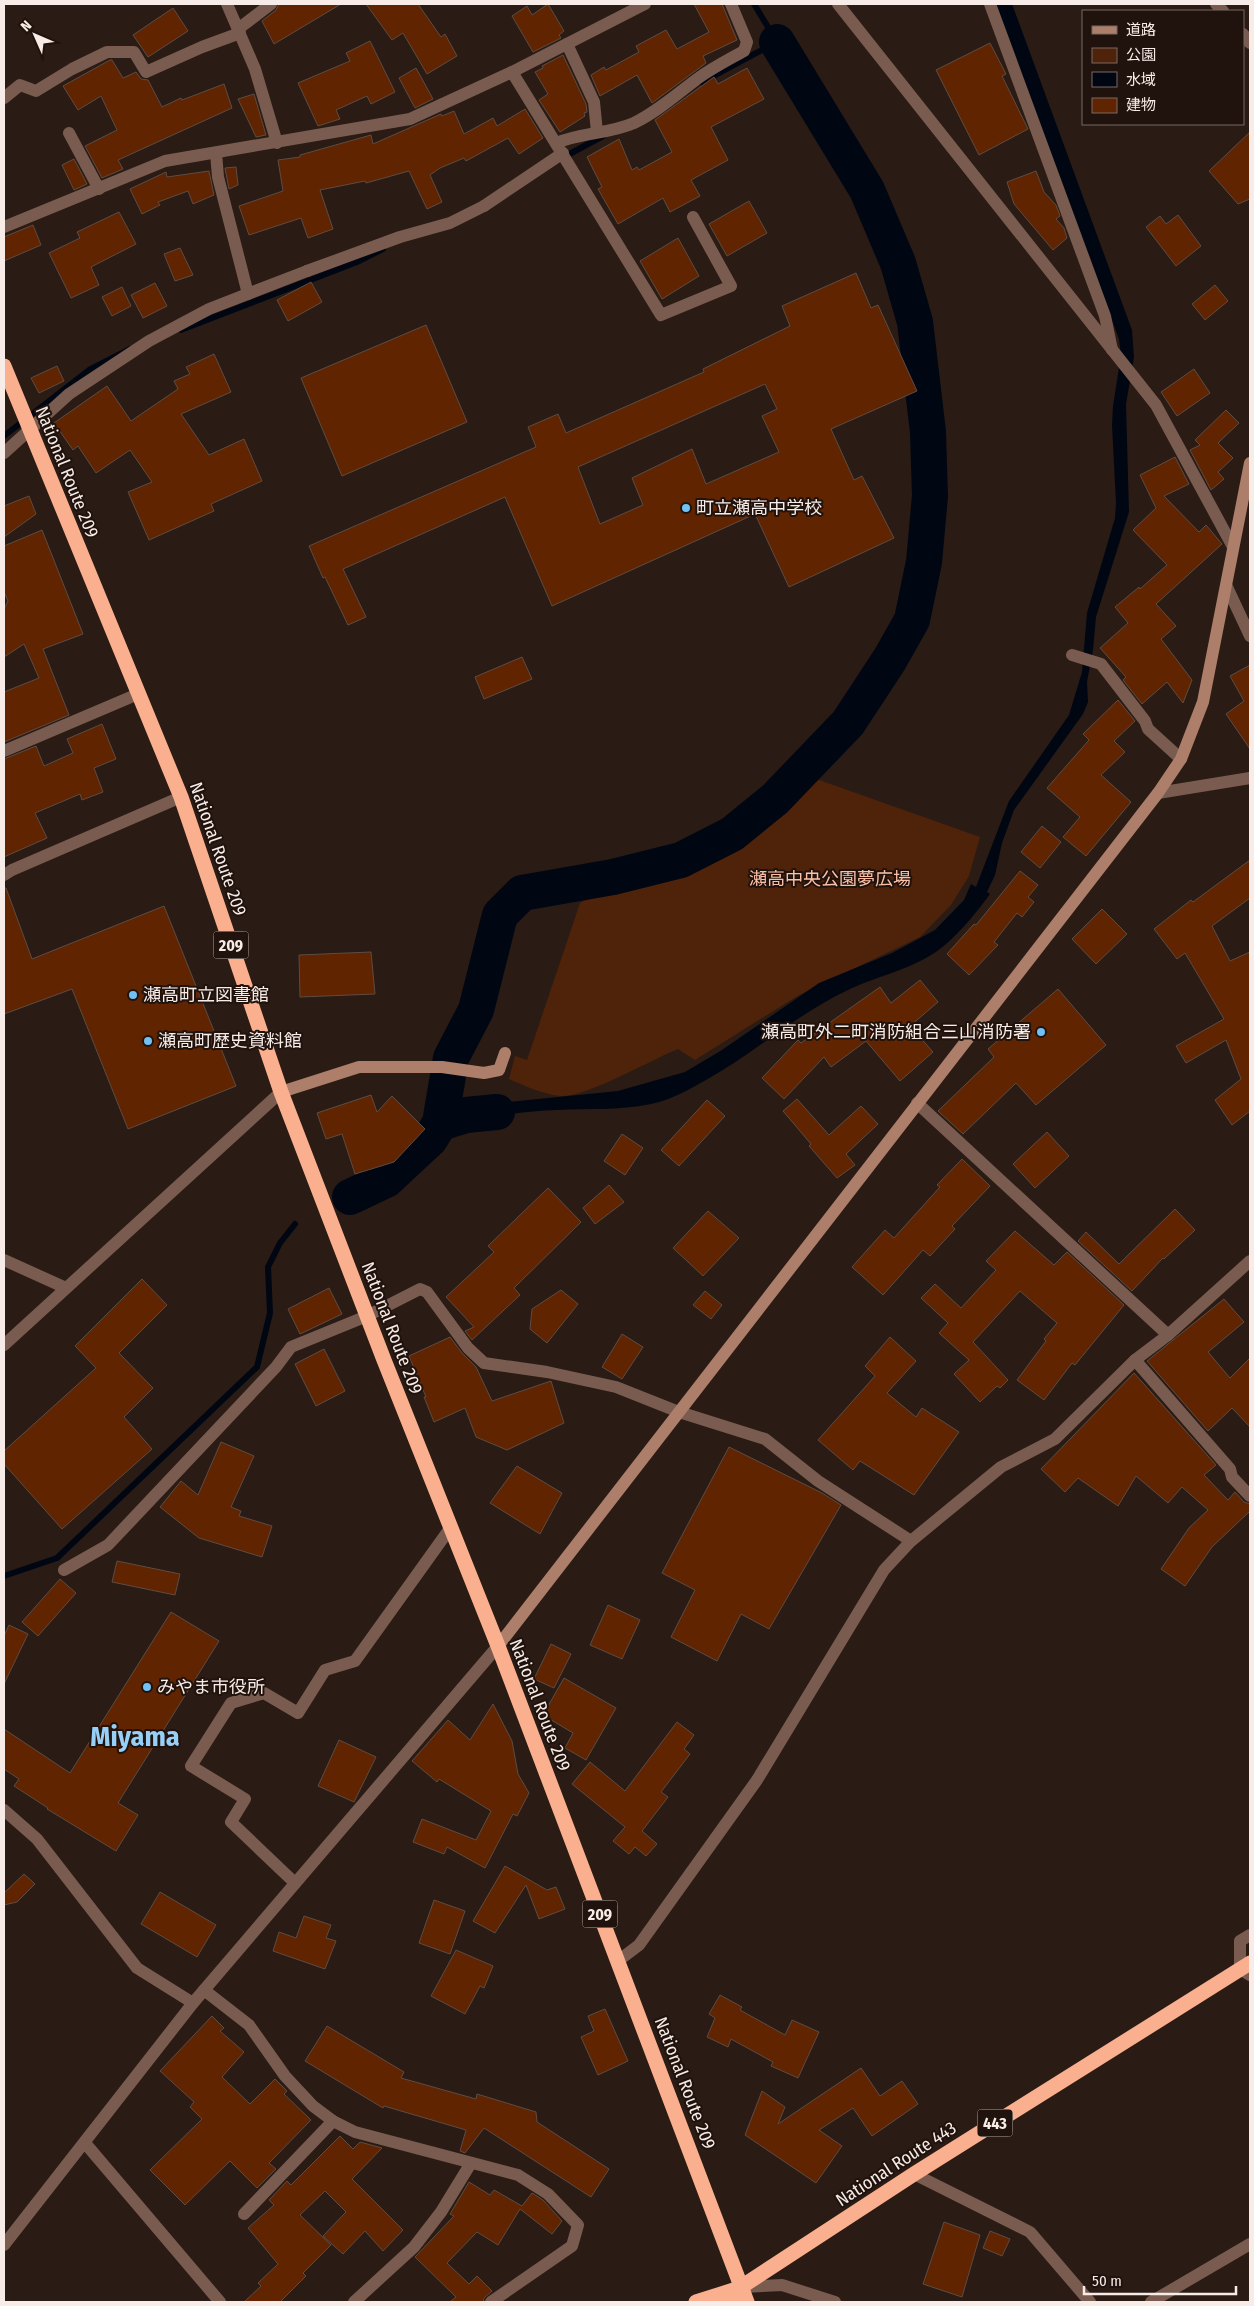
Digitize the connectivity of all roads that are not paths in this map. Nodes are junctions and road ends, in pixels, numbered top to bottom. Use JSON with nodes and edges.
{"nodes":[{"id":1,"x":227,"y":4,"type":"edge"},
{"id":2,"x":271,"y":4,"type":"edge"},
{"id":3,"x":645,"y":4,"type":"edge"},
{"id":4,"x":731,"y":4,"type":"edge"},
{"id":5,"x":838,"y":4,"type":"edge"},
{"id":6,"x":990,"y":4,"type":"edge"},
{"id":7,"x":239,"y":31,"type":"junction"},
{"id":8,"x":567,"y":44,"type":"junction"},
{"id":9,"x":512,"y":72,"type":"junction"},
{"id":10,"x":4,"y":98,"type":"edge"},
{"id":11,"x":597,"y":132,"type":"junction"},
{"id":12,"x":69,"y":134,"type":"dead end"},
{"id":13,"x":277,"y":143,"type":"junction"},
{"id":14,"x":559,"y":148,"type":"junction"},
{"id":15,"x":216,"y":153,"type":"junction"},
{"id":16,"x":99,"y":189,"type":"junction"},
{"id":17,"x":693,"y":217,"type":"dead end"},
{"id":18,"x":4,"y":227,"type":"edge"},
{"id":19,"x":248,"y":294,"type":"junction"},
{"id":20,"x":1112,"y":350,"type":"junction"},
{"id":21,"x":4,"y":366,"type":"edge"},
{"id":22,"x":29,"y":429,"type":"junction"},
{"id":23,"x":4,"y":453,"type":"edge"},
{"id":24,"x":1250,"y":463,"type":"edge"},
{"id":25,"x":1233,"y":547,"type":"junction"},
{"id":26,"x":1227,"y":587,"type":"junction"},
{"id":27,"x":1250,"y":636,"type":"edge"},
{"id":28,"x":1072,"y":655,"type":"dead end"},
{"id":29,"x":138,"y":694,"type":"junction"},
{"id":30,"x":4,"y":751,"type":"edge"},
{"id":31,"x":1180,"y":759,"type":"junction"},
{"id":32,"x":1250,"y":778,"type":"edge"},
{"id":33,"x":1158,"y":793,"type":"junction"},
{"id":34,"x":181,"y":797,"type":"junction"},
{"id":35,"x":4,"y":876,"type":"edge"},
{"id":36,"x":505,"y":1053,"type":"dead end"},
{"id":37,"x":281,"y":1092,"type":"junction"},
{"id":38,"x":917,"y":1103,"type":"junction"},
{"id":39,"x":4,"y":1260,"type":"edge"},
{"id":40,"x":1250,"y":1261,"type":"edge"},
{"id":41,"x":66,"y":1288,"type":"junction"},
{"id":42,"x":367,"y":1316,"type":"junction"},
{"id":43,"x":1168,"y":1334,"type":"junction"},
{"id":44,"x":4,"y":1345,"type":"edge"},
{"id":45,"x":1135,"y":1360,"type":"junction"},
{"id":46,"x":678,"y":1412,"type":"junction"},
{"id":47,"x":1250,"y":1496,"type":"edge"},
{"id":48,"x":451,"y":1527,"type":"junction"},
{"id":49,"x":911,"y":1541,"type":"junction"},
{"id":50,"x":64,"y":1570,"type":"dead end"},
{"id":51,"x":498,"y":1646,"type":"junction"},
{"id":52,"x":4,"y":1810,"type":"edge"},
{"id":53,"x":295,"y":1883,"type":"junction"},
{"id":54,"x":1250,"y":1935,"type":"edge"},
{"id":55,"x":618,"y":1961,"type":"junction"},
{"id":56,"x":1247,"y":1969,"type":"edge"},
{"id":57,"x":204,"y":1990,"type":"junction"},
{"id":58,"x":193,"y":2003,"type":"junction"},
{"id":59,"x":333,"y":2122,"type":"junction"},
{"id":60,"x":85,"y":2144,"type":"junction"},
{"id":61,"x":471,"y":2163,"type":"junction"},
{"id":62,"x":914,"y":2174,"type":"junction"},
{"id":63,"x":244,"y":2214,"type":"dead end"},
{"id":64,"x":1250,"y":2244,"type":"edge"},
{"id":65,"x":4,"y":2245,"type":"edge"},
{"id":66,"x":741,"y":2287,"type":"junction"},
{"id":67,"x":220,"y":2302,"type":"edge"},
{"id":68,"x":354,"y":2302,"type":"edge"},
{"id":69,"x":491,"y":2302,"type":"edge"},
{"id":70,"x":696,"y":2302,"type":"edge"},
{"id":71,"x":728,"y":2302,"type":"edge"},
{"id":72,"x":747,"y":2302,"type":"edge"},
{"id":73,"x":835,"y":2302,"type":"edge"},
{"id":74,"x":1090,"y":2302,"type":"edge"},
{"id":75,"x":1151,"y":2302,"type":"edge"}],
"edges":[{"from":1,"to":7,"type":"street"},
{"from":2,"to":7,"type":"street"},
{"from":3,"to":8,"type":"street"},
{"from":4,"to":11,"type":"street"},
{"from":5,"to":20,"type":"street"},
{"from":6,"to":20,"type":"street"},
{"from":7,"to":10,"type":"street"},
{"from":7,"to":13,"type":"street"},
{"from":8,"to":9,"type":"street"},
{"from":8,"to":11,"type":"street"},
{"from":9,"to":13,"type":"street"},
{"from":9,"to":14,"type":"street"},
{"from":11,"to":14,"type":"street"},
{"from":12,"to":16,"type":"street"},
{"from":13,"to":15,"type":"street"},
{"from":14,"to":17,"type":"street"},
{"from":14,"to":19,"type":"street"},
{"from":15,"to":16,"type":"street"},
{"from":15,"to":19,"type":"street"},
{"from":16,"to":18,"type":"street"},
{"from":19,"to":22,"type":"street"},
{"from":20,"to":25,"type":"street"},
{"from":21,"to":22,"type":"highway","name":"National Route 209","number":"209"},
{"from":22,"to":23,"type":"street"},
{"from":22,"to":29,"type":"highway","name":"National Route 209","number":"209"},
{"from":24,"to":25,"type":"street"},
{"from":25,"to":26,"type":"street"},
{"from":26,"to":27,"type":"street"},
{"from":26,"to":31,"type":"street"},
{"from":28,"to":31,"type":"street"},
{"from":29,"to":30,"type":"street"},
{"from":29,"to":34,"type":"highway","name":"National Route 209","number":"209"},
{"from":31,"to":33,"type":"street"},
{"from":32,"to":33,"type":"street"},
{"from":33,"to":38,"type":"street"},
{"from":34,"to":35,"type":"street"},
{"from":34,"to":37,"type":"highway","name":"National Route 209","number":"209"},
{"from":36,"to":37,"type":"street"},
{"from":37,"to":41,"type":"street"},
{"from":37,"to":42,"type":"highway","name":"National Route 209","number":"209"},
{"from":38,"to":43,"type":"street"},
{"from":38,"to":46,"type":"street"},
{"from":39,"to":41,"type":"street"},
{"from":40,"to":43,"type":"street"},
{"from":41,"to":44,"type":"street"},
{"from":42,"to":46,"type":"street"},
{"from":42,"to":48,"type":"highway","name":"National Route 209","number":"209"},
{"from":42,"to":50,"type":"street"},
{"from":43,"to":45,"type":"street"},
{"from":45,"to":47,"type":"street"},
{"from":45,"to":49,"type":"street"},
{"from":46,"to":49,"type":"street"},
{"from":46,"to":51,"type":"street"},
{"from":48,"to":51,"type":"highway","name":"National Route 209","number":"209"},
{"from":48,"to":53,"type":"street"},
{"from":49,"to":55,"type":"street"},
{"from":51,"to":53,"type":"street"},
{"from":51,"to":55,"type":"highway","name":"National Route 209","number":"209"},
{"from":52,"to":58,"type":"street"},
{"from":53,"to":57,"type":"street"},
{"from":54,"to":56,"type":"street"},
{"from":55,"to":66,"type":"highway","name":"National Route 209","number":"209"},
{"from":56,"to":62,"type":"highway","name":"National Route 443","number":"443"},
{"from":57,"to":58,"type":"street"},
{"from":57,"to":59,"type":"street"},
{"from":58,"to":60,"type":"street"},
{"from":59,"to":61,"type":"street"},
{"from":59,"to":63,"type":"street"},
{"from":60,"to":65,"type":"street"},
{"from":60,"to":67,"type":"street"},
{"from":61,"to":68,"type":"street"},
{"from":61,"to":69,"type":"street"},
{"from":62,"to":66,"type":"highway","name":"National Route 443","number":"443"},
{"from":62,"to":74,"type":"street"},
{"from":64,"to":75,"type":"street"},
{"from":66,"to":70,"type":"highway","number":"443"},
{"from":66,"to":71,"type":"highway","number":"443"},
{"from":66,"to":72,"type":"highway","name":"National Route 209","number":"209"},
{"from":66,"to":73,"type":"street"}]}
